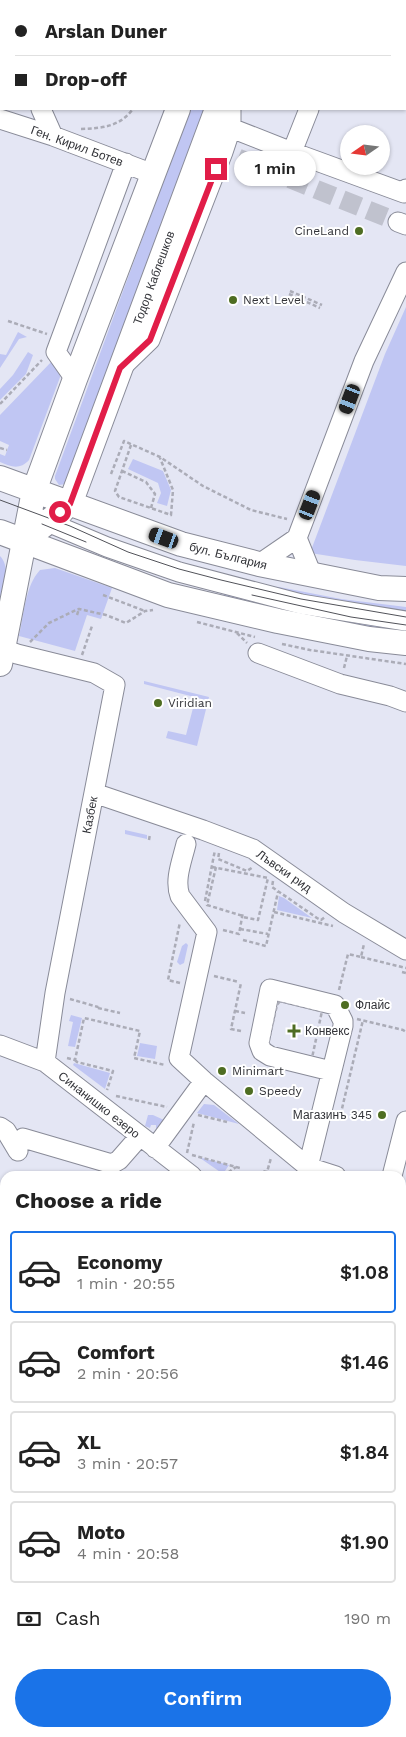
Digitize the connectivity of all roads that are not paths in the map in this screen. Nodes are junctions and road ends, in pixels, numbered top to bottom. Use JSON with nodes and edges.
{"nodes":[{"id":1,"x":41,"y":110,"type":"edge"},
{"id":2,"x":178,"y":110,"type":"edge"},
{"id":3,"x":217,"y":110,"type":"edge"},
{"id":4,"x":232,"y":110,"type":"edge"},
{"id":5,"x":309,"y":110,"type":"edge"},
{"id":6,"x":0,"y":119,"type":"edge"},
{"id":7,"x":231,"y":128,"type":"junction"},
{"id":8,"x":53,"y":136,"type":"junction"},
{"id":9,"x":292,"y":152,"type":"junction"},
{"id":10,"x":126,"y":163,"type":"junction"},
{"id":11,"x":153,"y":174,"type":"junction"},
{"id":12,"x":406,"y":189,"type":"edge"},
{"id":13,"x":406,"y":272,"type":"edge"},
{"id":14,"x":120,"y":368,"type":"junction"},
{"id":15,"x":75,"y":379,"type":"junction"},
{"id":16,"x":0,"y":478,"type":"edge"},
{"id":17,"x":34,"y":491,"type":"junction"},
{"id":18,"x":70,"y":504,"type":"junction"},
{"id":19,"x":39,"y":518,"type":"junction"},
{"id":20,"x":300,"y":530,"type":"junction"},
{"id":21,"x":0,"y":532,"type":"edge"},
{"id":22,"x":24,"y":541,"type":"junction"},
{"id":23,"x":259,"y":564,"type":"junction"},
{"id":24,"x":312,"y":575,"type":"junction"},
{"id":25,"x":406,"y":590,"type":"edge"},
{"id":26,"x":406,"y":620,"type":"edge"},
{"id":27,"x":406,"y":643,"type":"edge"},
{"id":28,"x":258,"y":653,"type":"dead end"},
{"id":29,"x":5,"y":654,"type":"edge"},
{"id":30,"x":406,"y":702,"type":"edge"},
{"id":31,"x":94,"y":794,"type":"junction"},
{"id":32,"x":186,"y":844,"type":"dead end"},
{"id":33,"x":406,"y":950,"type":"edge"},
{"id":34,"x":0,"y":1045,"type":"edge"},
{"id":35,"x":45,"y":1062,"type":"junction"},
{"id":36,"x":332,"y":1071,"type":"junction"},
{"id":37,"x":204,"y":1081,"type":"junction"},
{"id":38,"x":406,"y":1120,"type":"edge"},
{"id":39,"x":0,"y":1126,"type":"edge"},
{"id":40,"x":140,"y":1136,"type":"junction"},
{"id":41,"x":155,"y":1148,"type":"junction"},
{"id":42,"x":308,"y":1168,"type":"junction"},
{"id":43,"x":184,"y":1171,"type":"edge"},
{"id":44,"x":318,"y":1171,"type":"edge"},
{"id":45,"x":393,"y":1171,"type":"edge"}],
"edges":[{"from":1,"to":8,"type":"street"},
{"from":2,"to":11,"type":"main road"},
{"from":3,"to":14,"type":"main road","name":"Тодор Каблешков"},
{"from":4,"to":7,"type":"street"},
{"from":5,"to":9,"type":"street"},
{"from":6,"to":8,"type":"street","name":"Ген. Кирил Ботев"},
{"from":7,"to":9,"type":"street"},
{"from":7,"to":14,"type":"street"},
{"from":8,"to":10,"type":"street","name":"Ген. Кирил Ботев"},
{"from":9,"to":12,"type":"street"},
{"from":10,"to":11,"type":"street","name":"Ген. Кирил Ботев"},
{"from":10,"to":15,"type":"street"},
{"from":11,"to":15,"type":"main road"},
{"from":13,"to":20,"type":"street"},
{"from":14,"to":18,"type":"main road","name":"Тодор Каблешков"},
{"from":15,"to":17,"type":"main road"},
{"from":16,"to":17,"type":"main road","name":"бул. България"},
{"from":17,"to":18,"type":"main road","name":"бул. България"},
{"from":17,"to":19,"type":"main road"},
{"from":18,"to":19,"type":"main road"},
{"from":18,"to":23,"type":"main road","name":"бул. България"},
{"from":19,"to":22,"type":"main road"},
{"from":19,"to":26,"type":"street"},
{"from":20,"to":23,"type":"street"},
{"from":20,"to":24,"type":"street"},
{"from":21,"to":22,"type":"main road"},
{"from":22,"to":27,"type":"main road"},
{"from":22,"to":29,"type":"main road"},
{"from":23,"to":24,"type":"main road","name":"бул. България"},
{"from":24,"to":25,"type":"main road","name":"бул. България"},
{"from":28,"to":30,"type":"street"},
{"from":29,"to":31,"type":"street","name":"Казбек"},
{"from":31,"to":33,"type":"street","name":"Лъвски рид"},
{"from":31,"to":35,"type":"street","name":"Казбек"},
{"from":32,"to":37,"type":"street"},
{"from":34,"to":35,"type":"street","name":"Синанишко езеро"},
{"from":35,"to":40,"type":"street","name":"Синанишко езеро"},
{"from":36,"to":36,"type":"street"},
{"from":36,"to":42,"type":"street"},
{"from":37,"to":41,"type":"street"},
{"from":37,"to":42,"type":"street"},
{"from":38,"to":45,"type":"street"},
{"from":39,"to":40,"type":"street"},
{"from":40,"to":41,"type":"street","name":"Синанишко езеро"},
{"from":41,"to":43,"type":"street","name":"Синанишко езеро"},
{"from":42,"to":44,"type":"street"}]}
